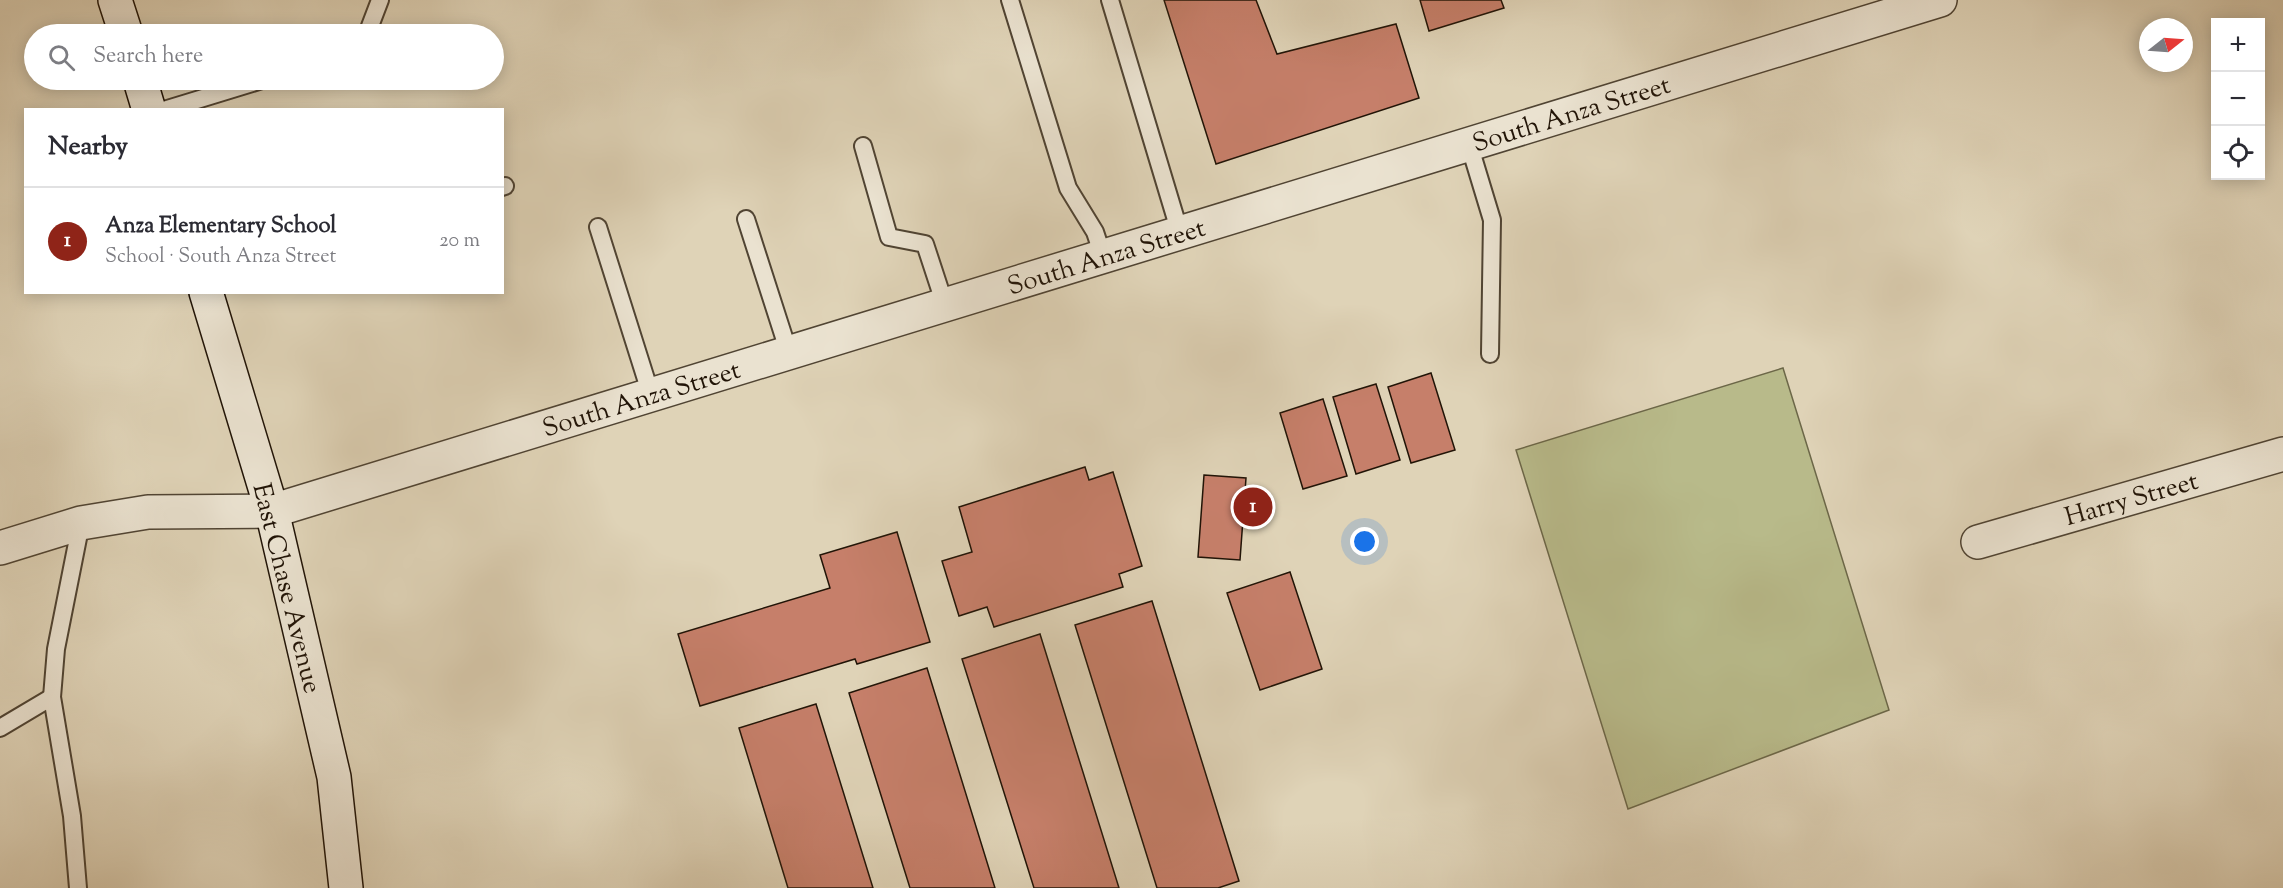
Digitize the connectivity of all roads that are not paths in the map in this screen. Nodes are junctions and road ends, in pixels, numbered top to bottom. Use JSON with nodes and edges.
{"nodes":[{"id":1,"x":115,"y":0,"type":"edge"},
{"id":2,"x":380,"y":0,"type":"edge"},
{"id":3,"x":1010,"y":0,"type":"edge"},
{"id":4,"x":1110,"y":0,"type":"edge"},
{"id":5,"x":1940,"y":0,"type":"edge"},
{"id":6,"x":123,"y":24,"type":"edge"},
{"id":7,"x":371,"y":24,"type":"edge"},
{"id":8,"x":143,"y":90,"type":"edge"},
{"id":9,"x":229,"y":90,"type":"edge"},
{"id":10,"x":148,"y":108,"type":"edge"},
{"id":11,"x":171,"y":108,"type":"edge"},
{"id":12,"x":1468,"y":144,"type":"junction"},
{"id":13,"x":863,"y":146,"type":"dead end"},
{"id":14,"x":746,"y":219,"type":"dead end"},
{"id":15,"x":598,"y":227,"type":"dead end"},
{"id":16,"x":1180,"y":233,"type":"junction"},
{"id":17,"x":1103,"y":256,"type":"junction"},
{"id":18,"x":207,"y":294,"type":"edge"},
{"id":19,"x":945,"y":305,"type":"junction"},
{"id":20,"x":789,"y":353,"type":"junction"},
{"id":21,"x":1490,"y":354,"type":"dead end"},
{"id":22,"x":651,"y":395,"type":"junction"},
{"id":23,"x":2283,"y":454,"type":"edge"},
{"id":24,"x":272,"y":511,"type":"junction"},
{"id":25,"x":81,"y":523,"type":"junction"},
{"id":26,"x":1978,"y":542,"type":"dead end"},
{"id":27,"x":0,"y":548,"type":"edge"},
{"id":28,"x":52,"y":697,"type":"junction"},
{"id":29,"x":0,"y":728,"type":"edge"},
{"id":30,"x":78,"y":888,"type":"edge"},
{"id":31,"x":346,"y":888,"type":"edge"}],
"edges":[{"from":1,"to":6,"type":"street"},
{"from":2,"to":7,"type":"lane"},
{"from":3,"to":17,"type":"lane"},
{"from":4,"to":16,"type":"lane"},
{"from":5,"to":12,"type":"street","name":"South Anza Street"},
{"from":8,"to":10,"type":"street"},
{"from":9,"to":11,"type":"lane"},
{"from":12,"to":16,"type":"street","name":"South Anza Street"},
{"from":12,"to":21,"type":"lane"},
{"from":13,"to":19,"type":"lane"},
{"from":14,"to":20,"type":"lane"},
{"from":15,"to":22,"type":"lane"},
{"from":16,"to":17,"type":"street","name":"South Anza Street"},
{"from":17,"to":19,"type":"street","name":"South Anza Street"},
{"from":18,"to":24,"type":"street","name":"East Chase Avenue"},
{"from":19,"to":20,"type":"street","name":"South Anza Street"},
{"from":20,"to":22,"type":"street","name":"South Anza Street"},
{"from":22,"to":24,"type":"street","name":"South Anza Street"},
{"from":23,"to":26,"type":"street","name":"Harry Street"},
{"from":24,"to":25,"type":"street","name":"South Anza Street"},
{"from":24,"to":31,"type":"street","name":"East Chase Avenue"},
{"from":25,"to":27,"type":"street","name":"South Anza Street"},
{"from":25,"to":28,"type":"lane"},
{"from":28,"to":29,"type":"lane"},
{"from":28,"to":30,"type":"lane"}]}
